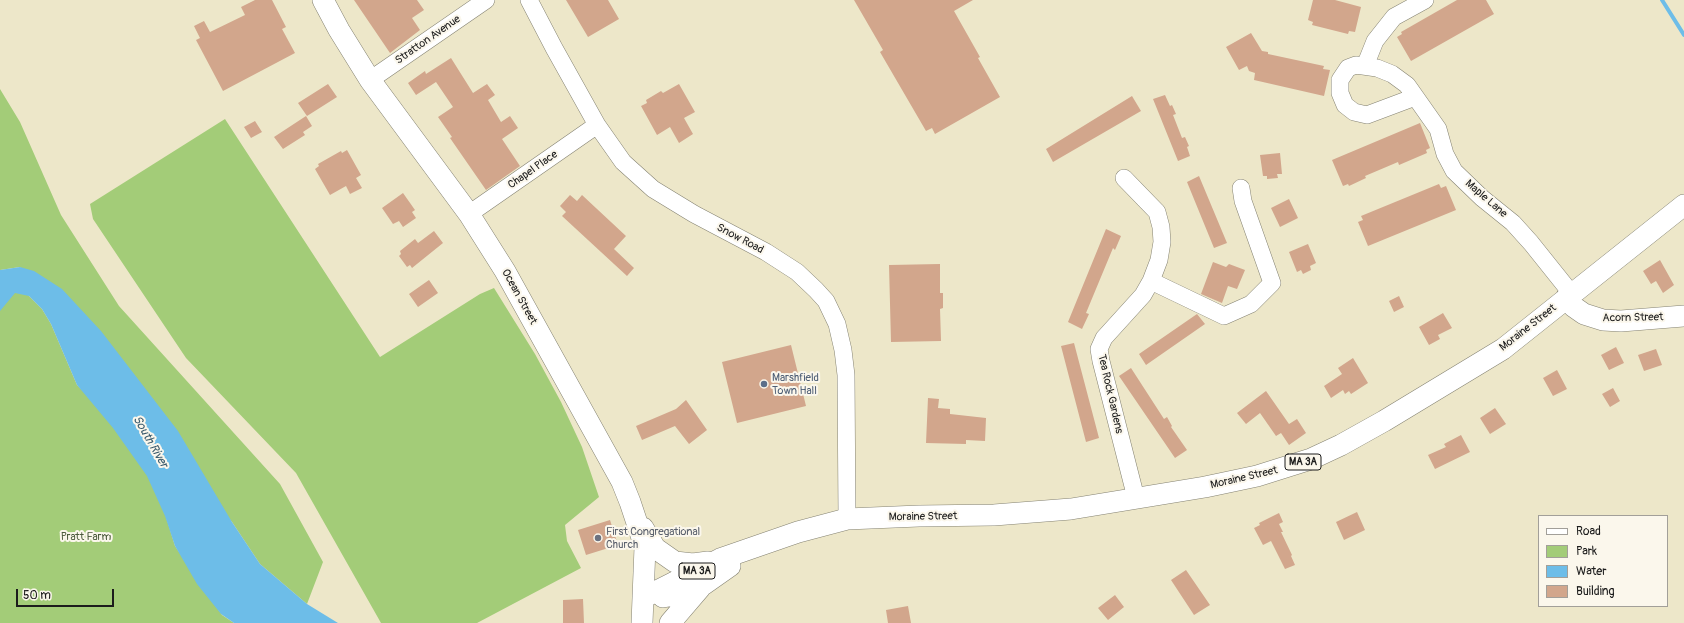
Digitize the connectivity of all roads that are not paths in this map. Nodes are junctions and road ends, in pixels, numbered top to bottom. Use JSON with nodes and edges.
{"nodes":[{"id":1,"x":323,"y":0,"type":"edge"},
{"id":2,"x":486,"y":0,"type":"edge"},
{"id":3,"x":529,"y":0,"type":"edge"},
{"id":4,"x":1425,"y":0,"type":"edge"},
{"id":5,"x":1365,"y":66,"type":"junction"},
{"id":6,"x":370,"y":80,"type":"junction"},
{"id":7,"x":1415,"y":97,"type":"junction"},
{"id":8,"x":597,"y":125,"type":"junction"},
{"id":9,"x":1124,"y":178,"type":"dead end"},
{"id":10,"x":1241,"y":188,"type":"dead end"},
{"id":11,"x":1684,"y":205,"type":"edge"},
{"id":12,"x":469,"y":214,"type":"junction"},
{"id":13,"x":1151,"y":281,"type":"junction"},
{"id":14,"x":1569,"y":296,"type":"junction"},
{"id":15,"x":1684,"y":316,"type":"edge"},
{"id":16,"x":1136,"y":498,"type":"junction"},
{"id":17,"x":630,"y":502,"type":"junction"},
{"id":18,"x":847,"y":519,"type":"junction"},
{"id":19,"x":753,"y":548,"type":"junction"},
{"id":20,"x":720,"y":559,"type":"junction"},
{"id":21,"x":703,"y":585,"type":"junction"},
{"id":22,"x":643,"y":598,"type":"junction"},
{"id":23,"x":642,"y":623,"type":"edge"},
{"id":24,"x":670,"y":623,"type":"edge"}],
"edges":[{"from":1,"to":6,"type":"main road","name":"Ocean Street"},
{"from":2,"to":6,"type":"street","name":"Stratton Avenue"},
{"from":3,"to":8,"type":"street","name":"Snow Road"},
{"from":4,"to":5,"type":"street"},
{"from":5,"to":7,"type":"street","name":"Maple Lane"},
{"from":5,"to":7,"type":"street","name":"Maple Lane"},
{"from":6,"to":12,"type":"main road","name":"Ocean Street"},
{"from":7,"to":14,"type":"street","name":"Maple Lane"},
{"from":8,"to":12,"type":"street","name":"Chapel Place"},
{"from":8,"to":18,"type":"street","name":"Snow Road"},
{"from":9,"to":13,"type":"street","name":"Tea Rock Gardens"},
{"from":10,"to":13,"type":"street"},
{"from":11,"to":14,"type":"main road","name":"Moraine Street","number":"MA 3A"},
{"from":12,"to":17,"type":"main road","name":"Ocean Street"},
{"from":13,"to":16,"type":"street","name":"Tea Rock Gardens"},
{"from":14,"to":15,"type":"main road","name":"Acorn Street"},
{"from":14,"to":16,"type":"main road","name":"Moraine Street","number":"MA 3A"},
{"from":16,"to":18,"type":"main road","name":"Moraine Street","number":"MA 3A"},
{"from":17,"to":20,"type":"main road"},
{"from":17,"to":22,"type":"main road","name":"Ocean Street"},
{"from":18,"to":19,"type":"main road","name":"Moraine Street","number":"MA 3A"},
{"from":19,"to":20,"type":"main road","name":"Moraine Street","number":"MA 3A"},
{"from":19,"to":21,"type":"main road","name":"Moraine Street","number":"MA 3A"},
{"from":20,"to":22,"type":"main road","name":"Moraine Street","number":"MA 3A"},
{"from":21,"to":22,"type":"main road","name":"Moraine Street","number":"MA 3A"},
{"from":21,"to":24,"type":"main road","number":"MA 3A"},
{"from":22,"to":23,"type":"main road","name":"Ocean Street"}]}
